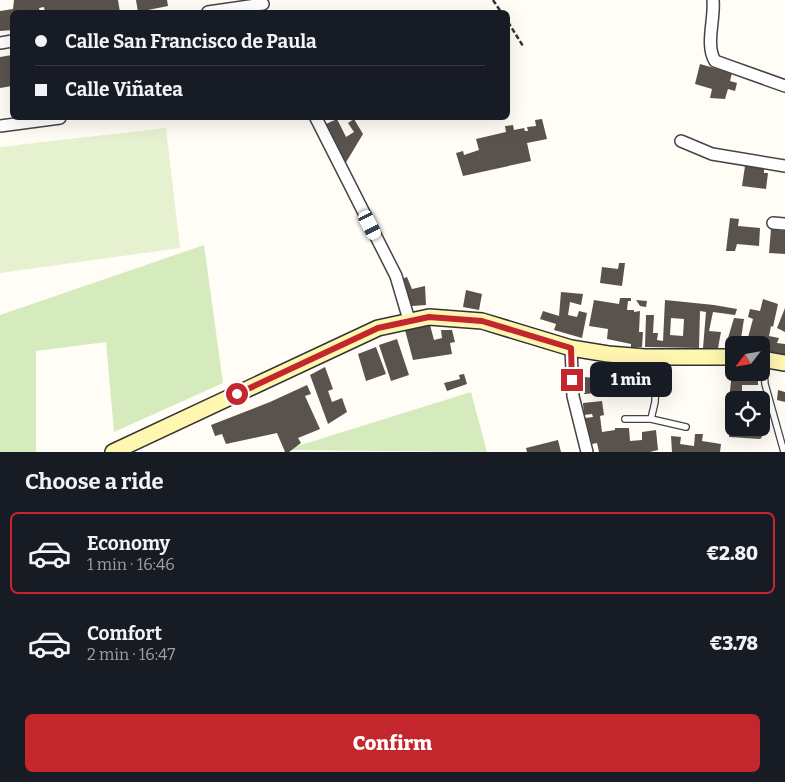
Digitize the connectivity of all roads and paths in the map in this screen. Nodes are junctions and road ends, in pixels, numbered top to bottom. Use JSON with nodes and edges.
{"nodes":[{"id":1,"x":713,"y":0,"type":"edge"},
{"id":2,"x":264,"y":6,"type":"edge"},
{"id":3,"x":227,"y":10,"type":"edge"},
{"id":4,"x":510,"y":25,"type":"edge"},
{"id":5,"x":523,"y":46,"type":"dead end"},
{"id":6,"x":785,"y":86,"type":"edge"},
{"id":7,"x":45,"y":120,"type":"edge"},
{"id":8,"x":317,"y":120,"type":"edge"},
{"id":9,"x":0,"y":126,"type":"edge"},
{"id":10,"x":681,"y":141,"type":"dead end"},
{"id":11,"x":785,"y":166,"type":"edge"},
{"id":12,"x":409,"y":320,"type":"junction"},
{"id":13,"x":571,"y":348,"type":"junction"},
{"id":14,"x":656,"y":357,"type":"junction"},
{"id":15,"x":725,"y":357,"type":"edge"},
{"id":16,"x":770,"y":360,"type":"edge"},
{"id":17,"x":785,"y":363,"type":"edge"},
{"id":18,"x":765,"y":381,"type":"edge"},
{"id":19,"x":651,"y":419,"type":"junction"},
{"id":20,"x":625,"y":420,"type":"dead end"},
{"id":21,"x":686,"y":427,"type":"dead end"},
{"id":22,"x":113,"y":452,"type":"edge"},
{"id":23,"x":587,"y":452,"type":"edge"},
{"id":24,"x":784,"y":452,"type":"edge"}],
"edges":[{"from":1,"to":6,"type":"street"},
{"from":2,"to":3,"type":"street"},
{"from":4,"to":5,"type":"path"},
{"from":7,"to":9,"type":"street"},
{"from":8,"to":12,"type":"street"},
{"from":10,"to":11,"type":"street"},
{"from":12,"to":13,"type":"main road"},
{"from":12,"to":22,"type":"main road"},
{"from":13,"to":14,"type":"main road"},
{"from":13,"to":23,"type":"street"},
{"from":14,"to":15,"type":"main road"},
{"from":14,"to":19,"type":"lane"},
{"from":16,"to":17,"type":"main road"},
{"from":18,"to":24,"type":"lane"},
{"from":19,"to":20,"type":"lane"},
{"from":19,"to":21,"type":"lane"}]}
